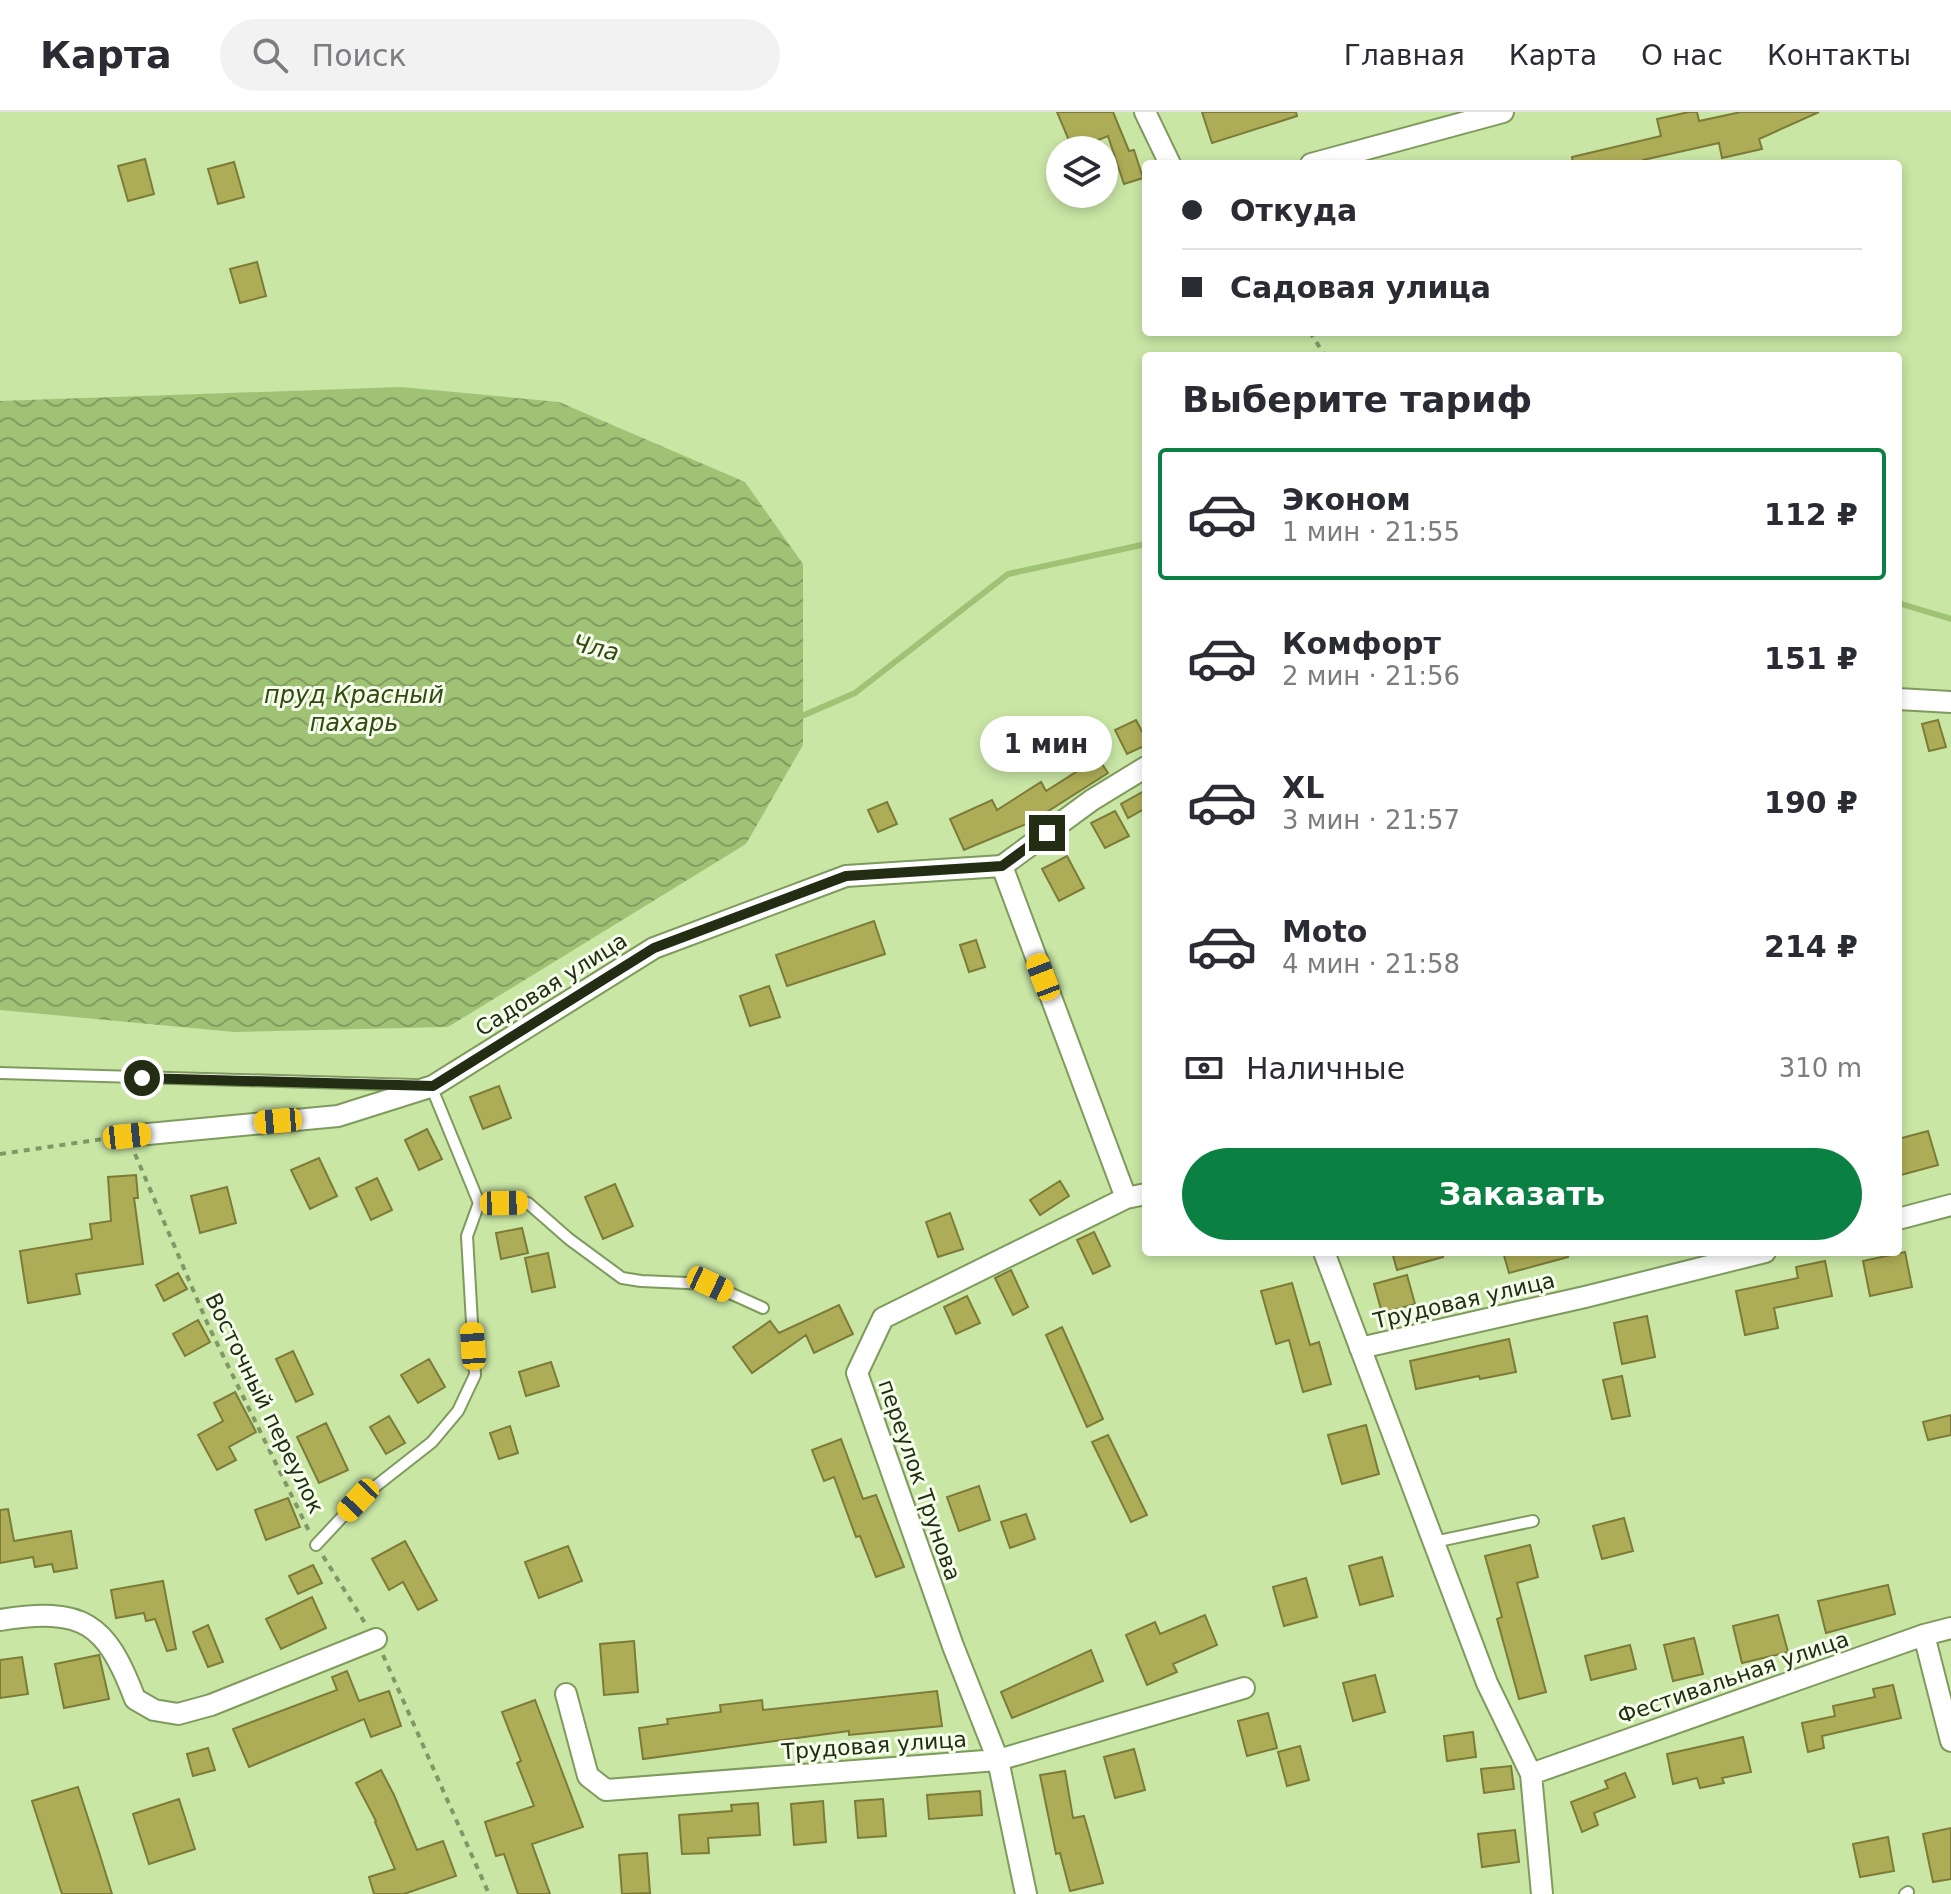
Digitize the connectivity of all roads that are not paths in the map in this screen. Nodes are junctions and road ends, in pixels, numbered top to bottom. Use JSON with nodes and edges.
{"nodes":[{"id":1,"x":1145,"y":112,"type":"edge"},
{"id":2,"x":1503,"y":112,"type":"edge"},
{"id":3,"x":1168,"y":160,"type":"edge"},
{"id":4,"x":1326,"y":160,"type":"edge"},
{"id":5,"x":1902,"y":699,"type":"edge"},
{"id":6,"x":1951,"y":702,"type":"edge"},
{"id":7,"x":1142,"y":769,"type":"edge"},
{"id":8,"x":1002,"y":866,"type":"junction"},
{"id":9,"x":0,"y":1073,"type":"edge"},
{"id":10,"x":433,"y":1086,"type":"junction"},
{"id":11,"x":127,"y":1136,"type":"road end"},
{"id":12,"x":1136,"y":1196,"type":"edge"},
{"id":13,"x":479,"y":1203,"type":"junction"},
{"id":14,"x":1951,"y":1205,"type":"edge"},
{"id":15,"x":1902,"y":1218,"type":"edge"},
{"id":16,"x":1326,"y":1256,"type":"edge"},
{"id":17,"x":1749,"y":1256,"type":"edge"},
{"id":18,"x":763,"y":1308,"type":"dead end"},
{"id":19,"x":1360,"y":1348,"type":"junction"},
{"id":20,"x":1533,"y":1521,"type":"dead end"},
{"id":21,"x":1434,"y":1542,"type":"junction"},
{"id":22,"x":316,"y":1545,"type":"road end"},
{"id":23,"x":0,"y":1620,"type":"edge"},
{"id":24,"x":1951,"y":1628,"type":"edge"},
{"id":25,"x":1924,"y":1635,"type":"junction"},
{"id":26,"x":376,"y":1639,"type":"road end"},
{"id":27,"x":1244,"y":1688,"type":"dead end"},
{"id":28,"x":566,"y":1694,"type":"dead end"},
{"id":29,"x":1951,"y":1741,"type":"edge"},
{"id":30,"x":998,"y":1760,"type":"junction"},
{"id":31,"x":1531,"y":1774,"type":"junction"},
{"id":32,"x":1026,"y":1894,"type":"edge"},
{"id":33,"x":1542,"y":1894,"type":"edge"}],
"edges":[{"from":1,"to":3,"type":"street"},
{"from":2,"to":4,"type":"street"},
{"from":5,"to":6,"type":"street"},
{"from":7,"to":8,"type":"street"},
{"from":8,"to":10,"type":"street","name":"Садовая улица"},
{"from":8,"to":12,"type":"street"},
{"from":9,"to":10,"type":"lane"},
{"from":10,"to":11,"type":"street","name":"Садовая улица"},
{"from":10,"to":13,"type":"lane"},
{"from":12,"to":30,"type":"street","name":"переулок Трунова"},
{"from":13,"to":18,"type":"lane"},
{"from":13,"to":22,"type":"lane"},
{"from":14,"to":15,"type":"street"},
{"from":16,"to":19,"type":"street"},
{"from":17,"to":19,"type":"street","name":"Трудовая улица"},
{"from":19,"to":21,"type":"street"},
{"from":20,"to":21,"type":"lane"},
{"from":21,"to":31,"type":"street"},
{"from":23,"to":26,"type":"street"},
{"from":24,"to":25,"type":"street","name":"Фестивальная улица"},
{"from":25,"to":29,"type":"street"},
{"from":25,"to":31,"type":"street","name":"Фестивальная улица"},
{"from":27,"to":30,"type":"street","name":"Трудовая улица"},
{"from":28,"to":30,"type":"street","name":"Трудовая улица"},
{"from":30,"to":32,"type":"street","name":"переулок Трунова"},
{"from":31,"to":33,"type":"street"}]}
